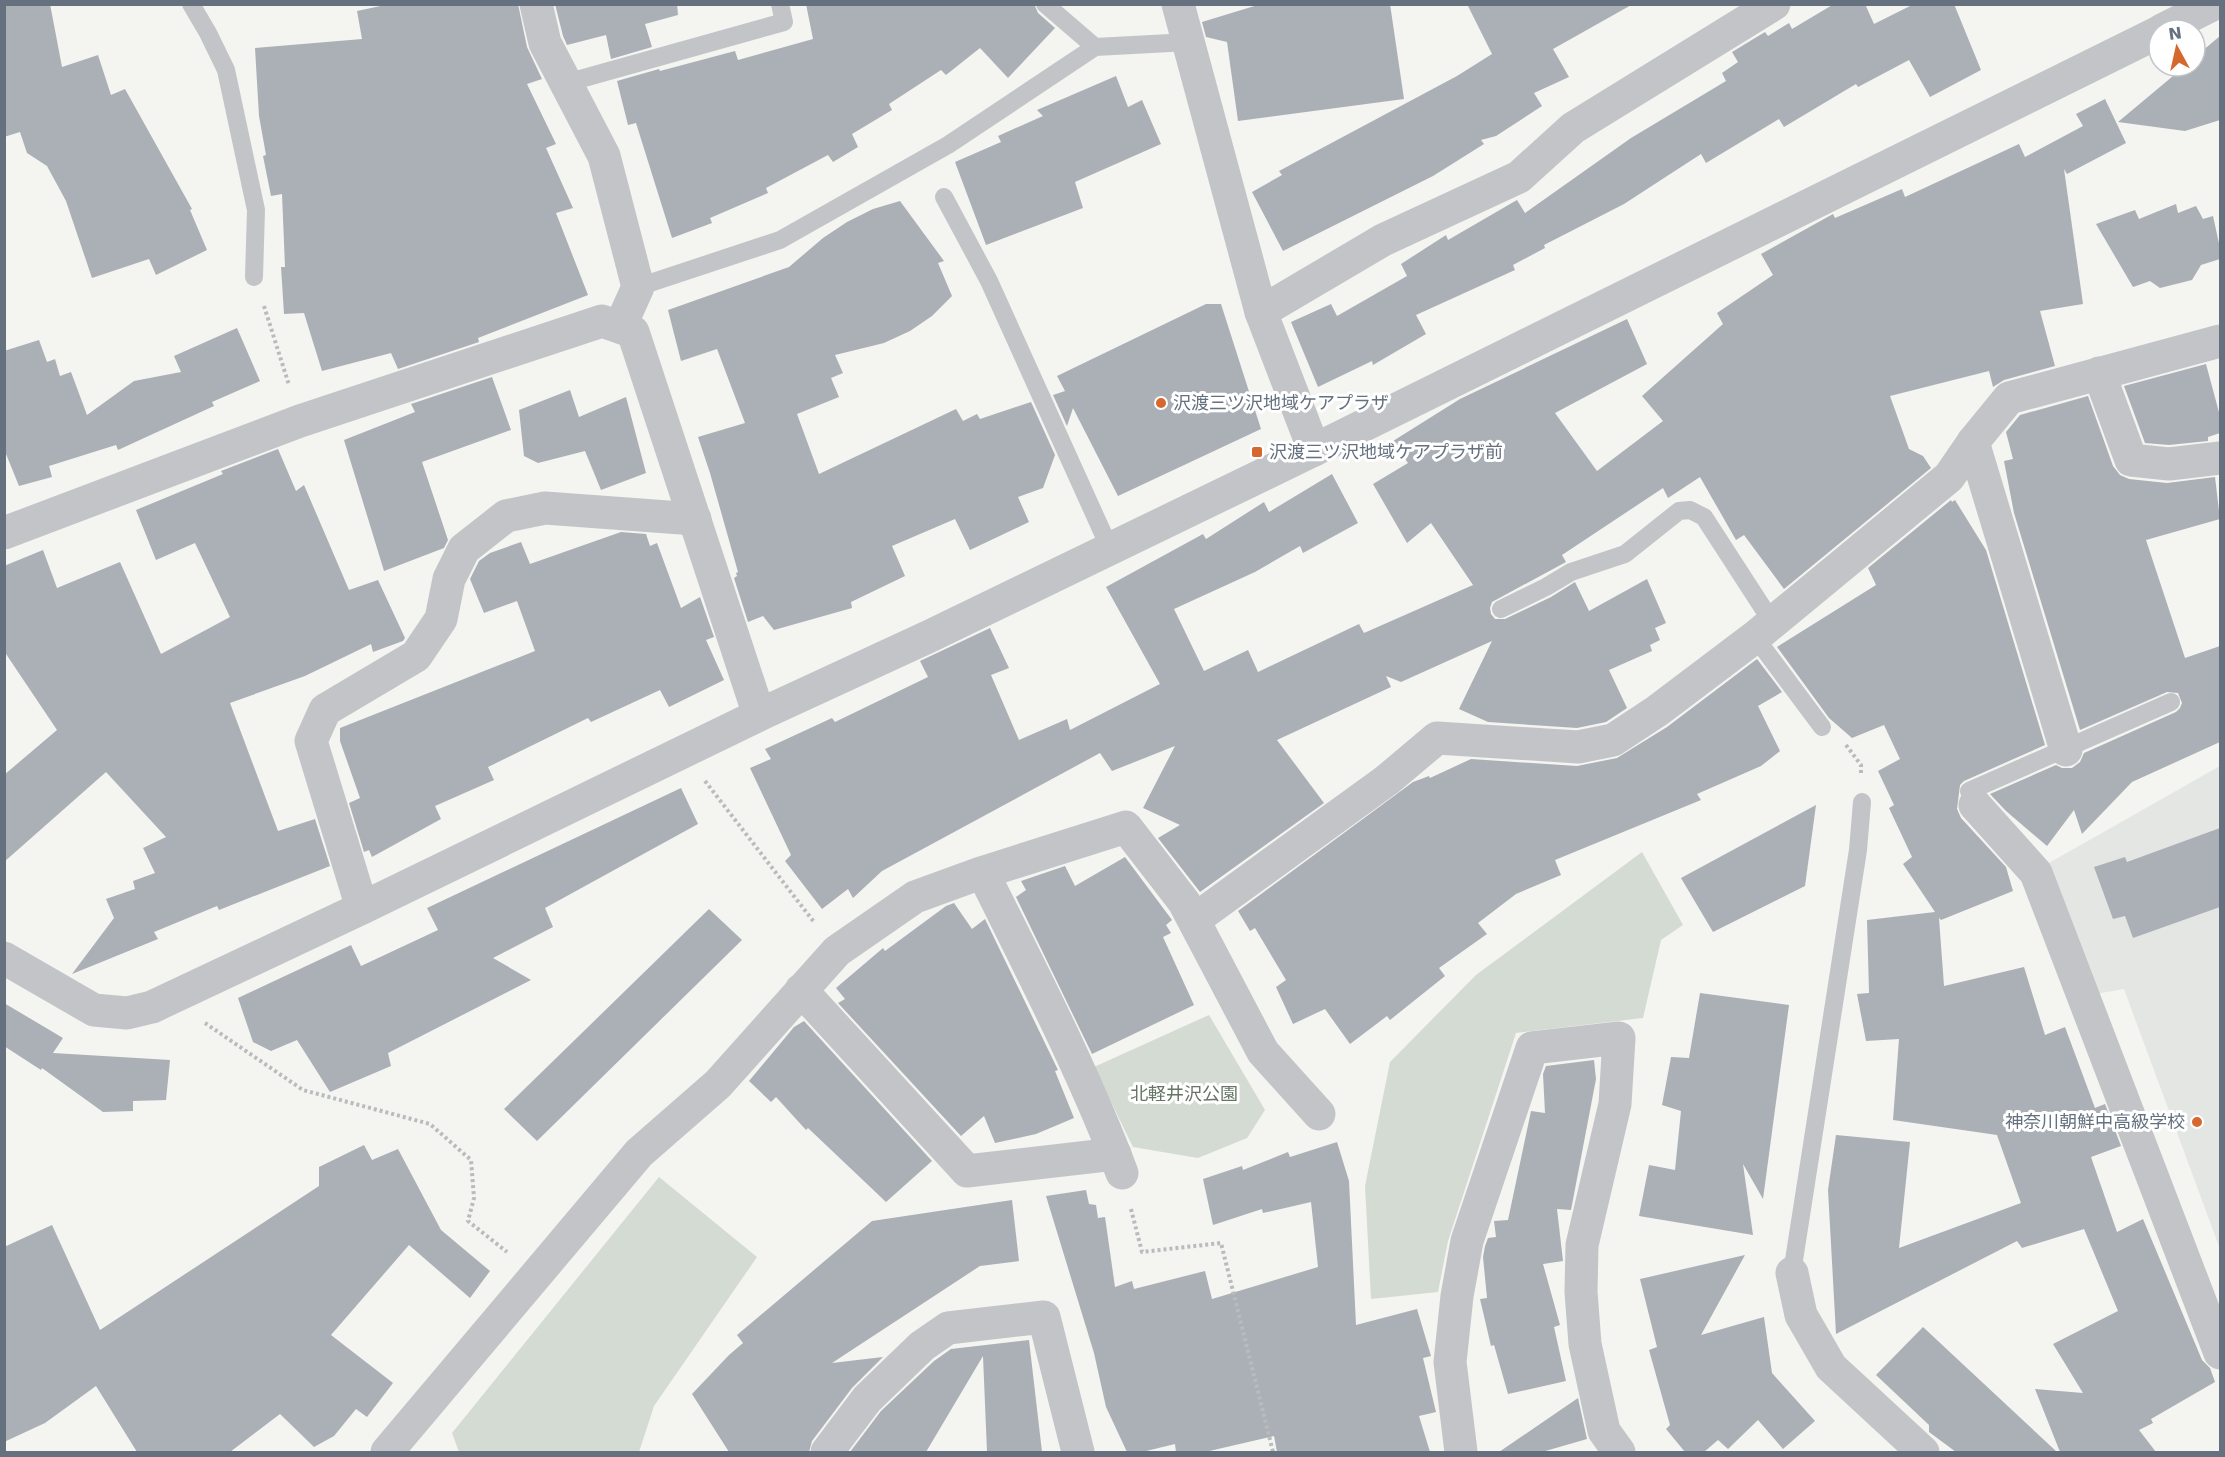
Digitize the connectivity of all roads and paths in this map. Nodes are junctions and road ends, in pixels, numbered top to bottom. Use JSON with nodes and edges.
{"nodes":[{"id":1,"x":191,"y":4,"type":"edge"},
{"id":2,"x":536,"y":4,"type":"edge"},
{"id":3,"x":780,"y":4,"type":"edge"},
{"id":4,"x":1045,"y":4,"type":"edge"},
{"id":5,"x":1178,"y":4,"type":"edge"},
{"id":6,"x":1774,"y":4,"type":"edge"},
{"id":7,"x":2214,"y":4,"type":"edge"},
{"id":8,"x":2187,"y":18,"type":"edge"},
{"id":9,"x":2147,"y":38,"type":"edge"},
{"id":10,"x":1189,"y":42,"type":"junction"},
{"id":11,"x":1095,"y":47,"type":"junction"},
{"id":12,"x":566,"y":83,"type":"junction"},
{"id":13,"x":944,"y":197,"type":"dead end"},
{"id":14,"x":254,"y":277,"type":"joint"},
{"id":15,"x":638,"y":287,"type":"junction"},
{"id":16,"x":1261,"y":312,"type":"junction"},
{"id":17,"x":620,"y":327,"type":"junction"},
{"id":18,"x":2220,"y":341,"type":"edge"},
{"id":19,"x":2099,"y":374,"type":"junction"},
{"id":20,"x":300,"y":421,"type":"junction"},
{"id":21,"x":1973,"y":442,"type":"junction"},
{"id":22,"x":1314,"y":450,"type":"junction"},
{"id":23,"x":2220,"y":458,"type":"edge"},
{"id":24,"x":695,"y":519,"type":"junction"},
{"id":25,"x":4,"y":533,"type":"edge"},
{"id":26,"x":1110,"y":549,"type":"junction"},
{"id":27,"x":1501,"y":609,"type":"dead end"},
{"id":28,"x":1763,"y":629,"type":"junction"},
{"id":29,"x":2171,"y":702,"type":"dead end"},
{"id":30,"x":759,"y":715,"type":"junction"},
{"id":31,"x":1822,"y":727,"type":"joint"},
{"id":32,"x":2066,"y":750,"type":"junction"},
{"id":33,"x":683,"y":752,"type":"junction"},
{"id":34,"x":1862,"y":802,"type":"joint"},
{"id":35,"x":1975,"y":805,"type":"joint"},
{"id":36,"x":983,"y":873,"type":"junction"},
{"id":37,"x":362,"y":908,"type":"junction"},
{"id":38,"x":1194,"y":921,"type":"junction"},
{"id":39,"x":837,"y":951,"type":"junction"},
{"id":40,"x":4,"y":958,"type":"edge"},
{"id":41,"x":801,"y":990,"type":"junction"},
{"id":42,"x":170,"y":999,"type":"junction"},
{"id":43,"x":1319,"y":1114,"type":"dead end"},
{"id":44,"x":1119,"y":1165,"type":"junction"},
{"id":45,"x":1792,"y":1273,"type":"joint"},
{"id":46,"x":536,"y":1275,"type":"junction"},
{"id":47,"x":2220,"y":1353,"type":"edge"},
{"id":48,"x":387,"y":1452,"type":"edge"},
{"id":49,"x":827,"y":1452,"type":"edge"},
{"id":50,"x":1078,"y":1452,"type":"edge"},
{"id":51,"x":1273,"y":1452,"type":"edge"},
{"id":52,"x":1461,"y":1452,"type":"edge"},
{"id":53,"x":1618,"y":1452,"type":"edge"},
{"id":54,"x":1923,"y":1452,"type":"edge"}],
"edges":[{"from":1,"to":14,"type":"lane"},
{"from":2,"to":12,"type":"street"},
{"from":3,"to":12,"type":"lane"},
{"from":4,"to":11,"type":"lane"},
{"from":5,"to":10,"type":"street"},
{"from":6,"to":16,"type":"street"},
{"from":7,"to":8,"type":"street"},
{"from":9,"to":22,"type":"street"},
{"from":10,"to":11,"type":"lane"},
{"from":10,"to":16,"type":"street"},
{"from":11,"to":15,"type":"lane"},
{"from":12,"to":15,"type":"street"},
{"from":13,"to":26,"type":"lane"},
{"from":14,"to":20,"type":"path"},
{"from":15,"to":17,"type":"street"},
{"from":16,"to":22,"type":"street"},
{"from":17,"to":20,"type":"street"},
{"from":17,"to":24,"type":"street"},
{"from":18,"to":19,"type":"street"},
{"from":19,"to":21,"type":"street"},
{"from":19,"to":23,"type":"street"},
{"from":20,"to":25,"type":"street"},
{"from":21,"to":28,"type":"street"},
{"from":21,"to":32,"type":"street"},
{"from":22,"to":26,"type":"street"},
{"from":24,"to":30,"type":"street"},
{"from":24,"to":37,"type":"street"},
{"from":26,"to":30,"type":"street"},
{"from":27,"to":28,"type":"lane"},
{"from":28,"to":31,"type":"lane"},
{"from":28,"to":38,"type":"street"},
{"from":29,"to":32,"type":"lane"},
{"from":30,"to":33,"type":"street"},
{"from":31,"to":34,"type":"path"},
{"from":32,"to":35,"type":"lane"},
{"from":33,"to":37,"type":"street"},
{"from":33,"to":39,"type":"path"},
{"from":34,"to":45,"type":"lane"},
{"from":35,"to":47,"type":"street"},
{"from":36,"to":38,"type":"street"},
{"from":36,"to":39,"type":"street"},
{"from":36,"to":44,"type":"street"},
{"from":37,"to":42,"type":"street"},
{"from":38,"to":43,"type":"street"},
{"from":39,"to":41,"type":"street"},
{"from":40,"to":42,"type":"street"},
{"from":41,"to":44,"type":"street"},
{"from":41,"to":46,"type":"street"},
{"from":42,"to":46,"type":"path"},
{"from":44,"to":51,"type":"path"},
{"from":45,"to":54,"type":"street"},
{"from":46,"to":48,"type":"street"},
{"from":49,"to":50,"type":"street"},
{"from":52,"to":53,"type":"street"}]}
